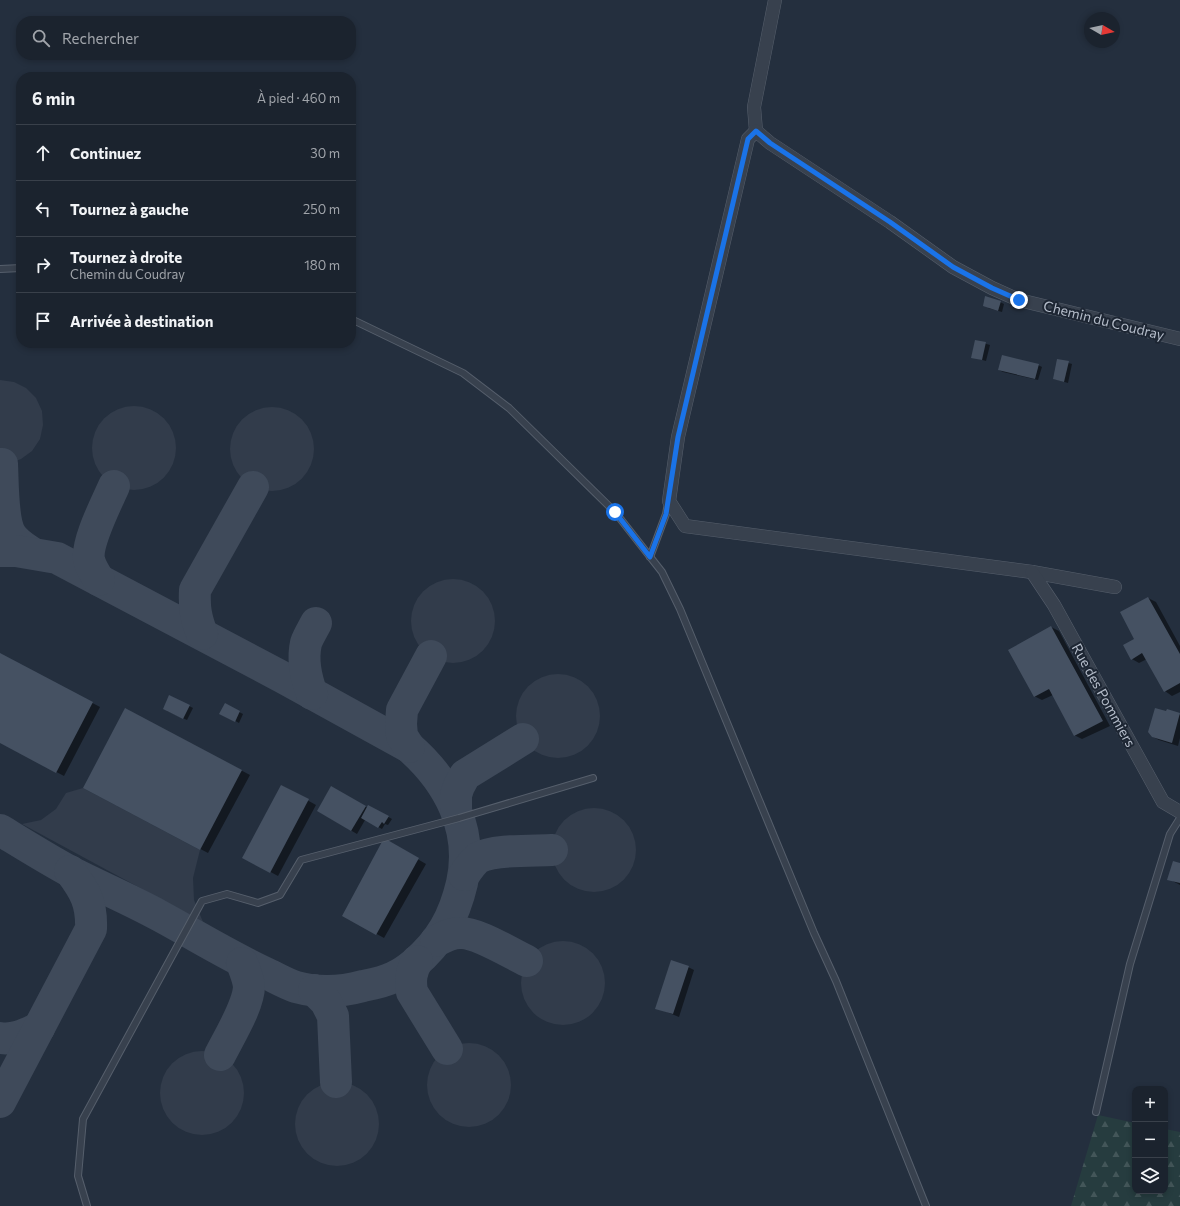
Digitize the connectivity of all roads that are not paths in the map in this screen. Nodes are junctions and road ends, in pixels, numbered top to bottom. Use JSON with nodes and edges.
{"nodes":[{"id":1,"x":775,"y":0,"type":"edge"},
{"id":2,"x":756,"y":131,"type":"junction"},
{"id":3,"x":16,"y":268,"type":"edge"},
{"id":4,"x":0,"y":269,"type":"edge"},
{"id":5,"x":356,"y":321,"type":"edge"},
{"id":6,"x":1180,"y":338,"type":"edge"},
{"id":7,"x":669,"y":502,"type":"junction"},
{"id":8,"x":650,"y":557,"type":"junction"},
{"id":9,"x":1032,"y":572,"type":"junction"},
{"id":10,"x":1115,"y":588,"type":"dead end"},
{"id":11,"x":593,"y":778,"type":"dead end"},
{"id":12,"x":1180,"y":812,"type":"edge"},
{"id":13,"x":1180,"y":818,"type":"edge"},
{"id":14,"x":1096,"y":1112,"type":"dead end"},
{"id":15,"x":87,"y":1206,"type":"edge"},
{"id":16,"x":926,"y":1206,"type":"edge"}],
"edges":[{"from":1,"to":2,"type":"street"},
{"from":2,"to":6,"type":"street","name":"Chemin du Coudray"},
{"from":2,"to":7,"type":"street"},
{"from":3,"to":4,"type":"lane"},
{"from":5,"to":8,"type":"lane"},
{"from":7,"to":8,"type":"lane"},
{"from":7,"to":9,"type":"street"},
{"from":8,"to":16,"type":"lane"},
{"from":9,"to":10,"type":"street"},
{"from":9,"to":12,"type":"street","name":"Rue des Pommiers"},
{"from":11,"to":15,"type":"lane"},
{"from":13,"to":14,"type":"lane"}]}
